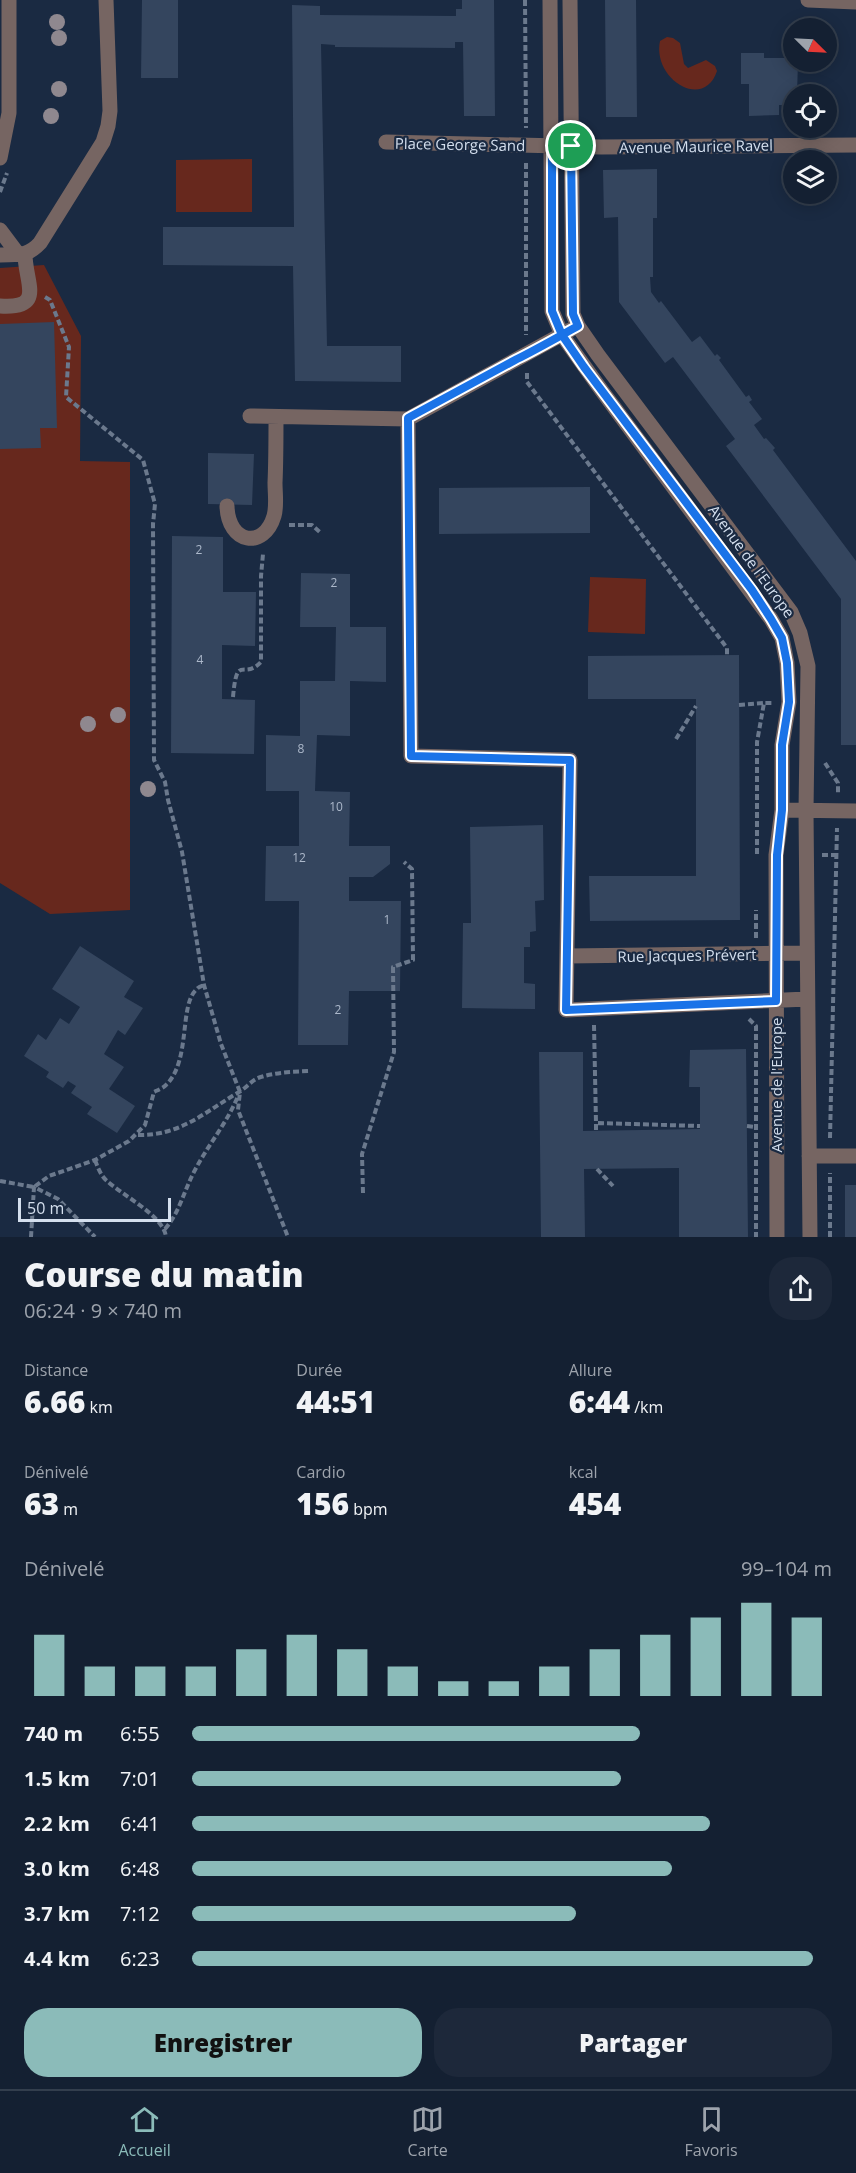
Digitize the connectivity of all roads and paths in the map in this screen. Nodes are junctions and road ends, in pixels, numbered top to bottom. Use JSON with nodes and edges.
{"nodes":[{"id":1,"x":9,"y":0,"type":"edge"},
{"id":2,"x":106,"y":0,"type":"edge"},
{"id":3,"x":550,"y":0,"type":"edge"},
{"id":4,"x":570,"y":0,"type":"edge"},
{"id":5,"x":808,"y":0,"type":"edge"},
{"id":6,"x":856,"y":3,"type":"edge"},
{"id":7,"x":386,"y":142,"type":"dead end"},
{"id":8,"x":856,"y":145,"type":"edge"},
{"id":9,"x":552,"y":146,"type":"junction"},
{"id":10,"x":571,"y":146,"type":"junction"},
{"id":11,"x":0,"y":158,"type":"edge"},
{"id":12,"x":0,"y":230,"type":"edge"},
{"id":13,"x":21,"y":254,"type":"junction"},
{"id":14,"x":0,"y":255,"type":"edge"},
{"id":15,"x":31,"y":290,"type":"junction"},
{"id":16,"x":0,"y":306,"type":"edge"},
{"id":17,"x":578,"y":326,"type":"junction"},
{"id":18,"x":562,"y":335,"type":"junction"},
{"id":19,"x":249,"y":416,"type":"dead end"},
{"id":20,"x":276,"y":417,"type":"junction"},
{"id":21,"x":408,"y":418,"type":"junction"},
{"id":22,"x":227,"y":506,"type":"dead end"},
{"id":23,"x":284,"y":525,"type":"dead end"},
{"id":24,"x":321,"y":533,"type":"dead end"},
{"id":25,"x":263,"y":534,"type":"junction"},
{"id":26,"x":693,"y":605,"type":"dead end"},
{"id":27,"x":727,"y":655,"type":"dead end"},
{"id":28,"x":233,"y":697,"type":"dead end"},
{"id":29,"x":764,"y":703,"type":"dead end"},
{"id":30,"x":739,"y":705,"type":"dead end"},
{"id":31,"x":696,"y":706,"type":"dead end"},
{"id":32,"x":676,"y":739,"type":"dead end"},
{"id":33,"x":824,"y":762,"type":"dead end"},
{"id":34,"x":782,"y":810,"type":"junction"},
{"id":35,"x":806,"y":811,"type":"junction"},
{"id":36,"x":837,"y":811,"type":"junction"},
{"id":37,"x":856,"y":811,"type":"edge"},
{"id":38,"x":404,"y":862,"type":"dead end"},
{"id":39,"x":777,"y":953,"type":"junction"},
{"id":40,"x":807,"y":953,"type":"junction"},
{"id":41,"x":567,"y":956,"type":"junction"},
{"id":42,"x":204,"y":985,"type":"junction"},
{"id":43,"x":807,"y":999,"type":"junction"},
{"id":44,"x":776,"y":1001,"type":"junction"},
{"id":45,"x":594,"y":1009,"type":"junction"},
{"id":46,"x":309,"y":1071,"type":"dead end"},
{"id":47,"x":240,"y":1092,"type":"junction"},
{"id":48,"x":596,"y":1123,"type":"junction"},
{"id":49,"x":700,"y":1126,"type":"dead end"},
{"id":50,"x":747,"y":1126,"type":"dead end"},
{"id":51,"x":756,"y":1127,"type":"dead end"},
{"id":52,"x":596,"y":1130,"type":"dead end"},
{"id":53,"x":137,"y":1135,"type":"junction"},
{"id":54,"x":809,"y":1156,"type":"junction"},
{"id":55,"x":830,"y":1156,"type":"junction"},
{"id":56,"x":856,"y":1156,"type":"edge"},
{"id":57,"x":95,"y":1160,"type":"junction"},
{"id":58,"x":597,"y":1169,"type":"dead end"},
{"id":59,"x":0,"y":1181,"type":"edge"},
{"id":60,"x":613,"y":1186,"type":"dead end"},
{"id":61,"x":34,"y":1187,"type":"junction"},
{"id":62,"x":363,"y":1193,"type":"dead end"},
{"id":63,"x":165,"y":1229,"type":"junction"},
{"id":64,"x":32,"y":1237,"type":"edge"},
{"id":65,"x":95,"y":1237,"type":"edge"},
{"id":66,"x":166,"y":1237,"type":"edge"},
{"id":67,"x":288,"y":1237,"type":"edge"},
{"id":68,"x":777,"y":1237,"type":"edge"},
{"id":69,"x":810,"y":1237,"type":"edge"},
{"id":70,"x":830,"y":1237,"type":"edge"}],
"edges":[{"from":1,"to":11,"type":"street"},
{"from":2,"to":13,"type":"street"},
{"from":3,"to":9,"type":"street","name":"Avenue de l'Europe"},
{"from":4,"to":10,"type":"street","name":"Avenue de l'Europe"},
{"from":5,"to":6,"type":"street"},
{"from":7,"to":9,"type":"street","name":"Place George Sand"},
{"from":8,"to":10,"type":"street","name":"Avenue Maurice Ravel"},
{"from":9,"to":10,"type":"street","name":"Place George Sand"},
{"from":9,"to":18,"type":"street","name":"Avenue de l'Europe"},
{"from":10,"to":17,"type":"street","name":"Avenue de l'Europe"},
{"from":12,"to":13,"type":"street"},
{"from":13,"to":14,"type":"street"},
{"from":13,"to":15,"type":"street"},
{"from":15,"to":16,"type":"street"},
{"from":15,"to":42,"type":"path"},
{"from":17,"to":18,"type":"street"},
{"from":17,"to":35,"type":"street","name":"Avenue de l'Europe"},
{"from":18,"to":21,"type":"street"},
{"from":18,"to":34,"type":"street","name":"Avenue de l'Europe"},
{"from":19,"to":20,"type":"street"},
{"from":20,"to":21,"type":"street"},
{"from":20,"to":25,"type":"street"},
{"from":21,"to":41,"type":"street"},
{"from":22,"to":25,"type":"street"},
{"from":23,"to":24,"type":"path"},
{"from":25,"to":28,"type":"path"},
{"from":26,"to":27,"type":"path"},
{"from":29,"to":30,"type":"path"},
{"from":31,"to":32,"type":"path"},
{"from":33,"to":36,"type":"path"},
{"from":34,"to":35,"type":"street"},
{"from":34,"to":39,"type":"street","name":"Avenue de l'Europe"},
{"from":35,"to":36,"type":"street"},
{"from":35,"to":40,"type":"street","name":"Avenue de l'Europe"},
{"from":36,"to":37,"type":"street"},
{"from":36,"to":55,"type":"path"},
{"from":38,"to":62,"type":"path"},
{"from":39,"to":40,"type":"street","name":"Rue Jacques Prévert"},
{"from":39,"to":41,"type":"street","name":"Rue Jacques Prévert"},
{"from":39,"to":44,"type":"street","name":"Avenue de l'Europe"},
{"from":40,"to":43,"type":"street","name":"Avenue de l'Europe"},
{"from":41,"to":45,"type":"street"},
{"from":42,"to":47,"type":"path"},
{"from":42,"to":53,"type":"path"},
{"from":43,"to":44,"type":"street"},
{"from":43,"to":54,"type":"street","name":"Avenue de l'Europe"},
{"from":44,"to":45,"type":"street"},
{"from":44,"to":68,"type":"street","name":"Avenue de l'Europe"},
{"from":45,"to":48,"type":"path"},
{"from":46,"to":47,"type":"path"},
{"from":47,"to":53,"type":"path"},
{"from":47,"to":63,"type":"path"},
{"from":47,"to":67,"type":"path"},
{"from":48,"to":49,"type":"path"},
{"from":48,"to":52,"type":"path"},
{"from":50,"to":51,"type":"path"},
{"from":53,"to":57,"type":"path"},
{"from":54,"to":55,"type":"street"},
{"from":54,"to":69,"type":"street","name":"Avenue de l'Europe"},
{"from":55,"to":56,"type":"street"},
{"from":55,"to":70,"type":"path"},
{"from":57,"to":61,"type":"path"},
{"from":57,"to":63,"type":"path"},
{"from":58,"to":60,"type":"path"},
{"from":59,"to":61,"type":"path"},
{"from":61,"to":64,"type":"path"},
{"from":61,"to":65,"type":"path"},
{"from":63,"to":66,"type":"path"}]}
